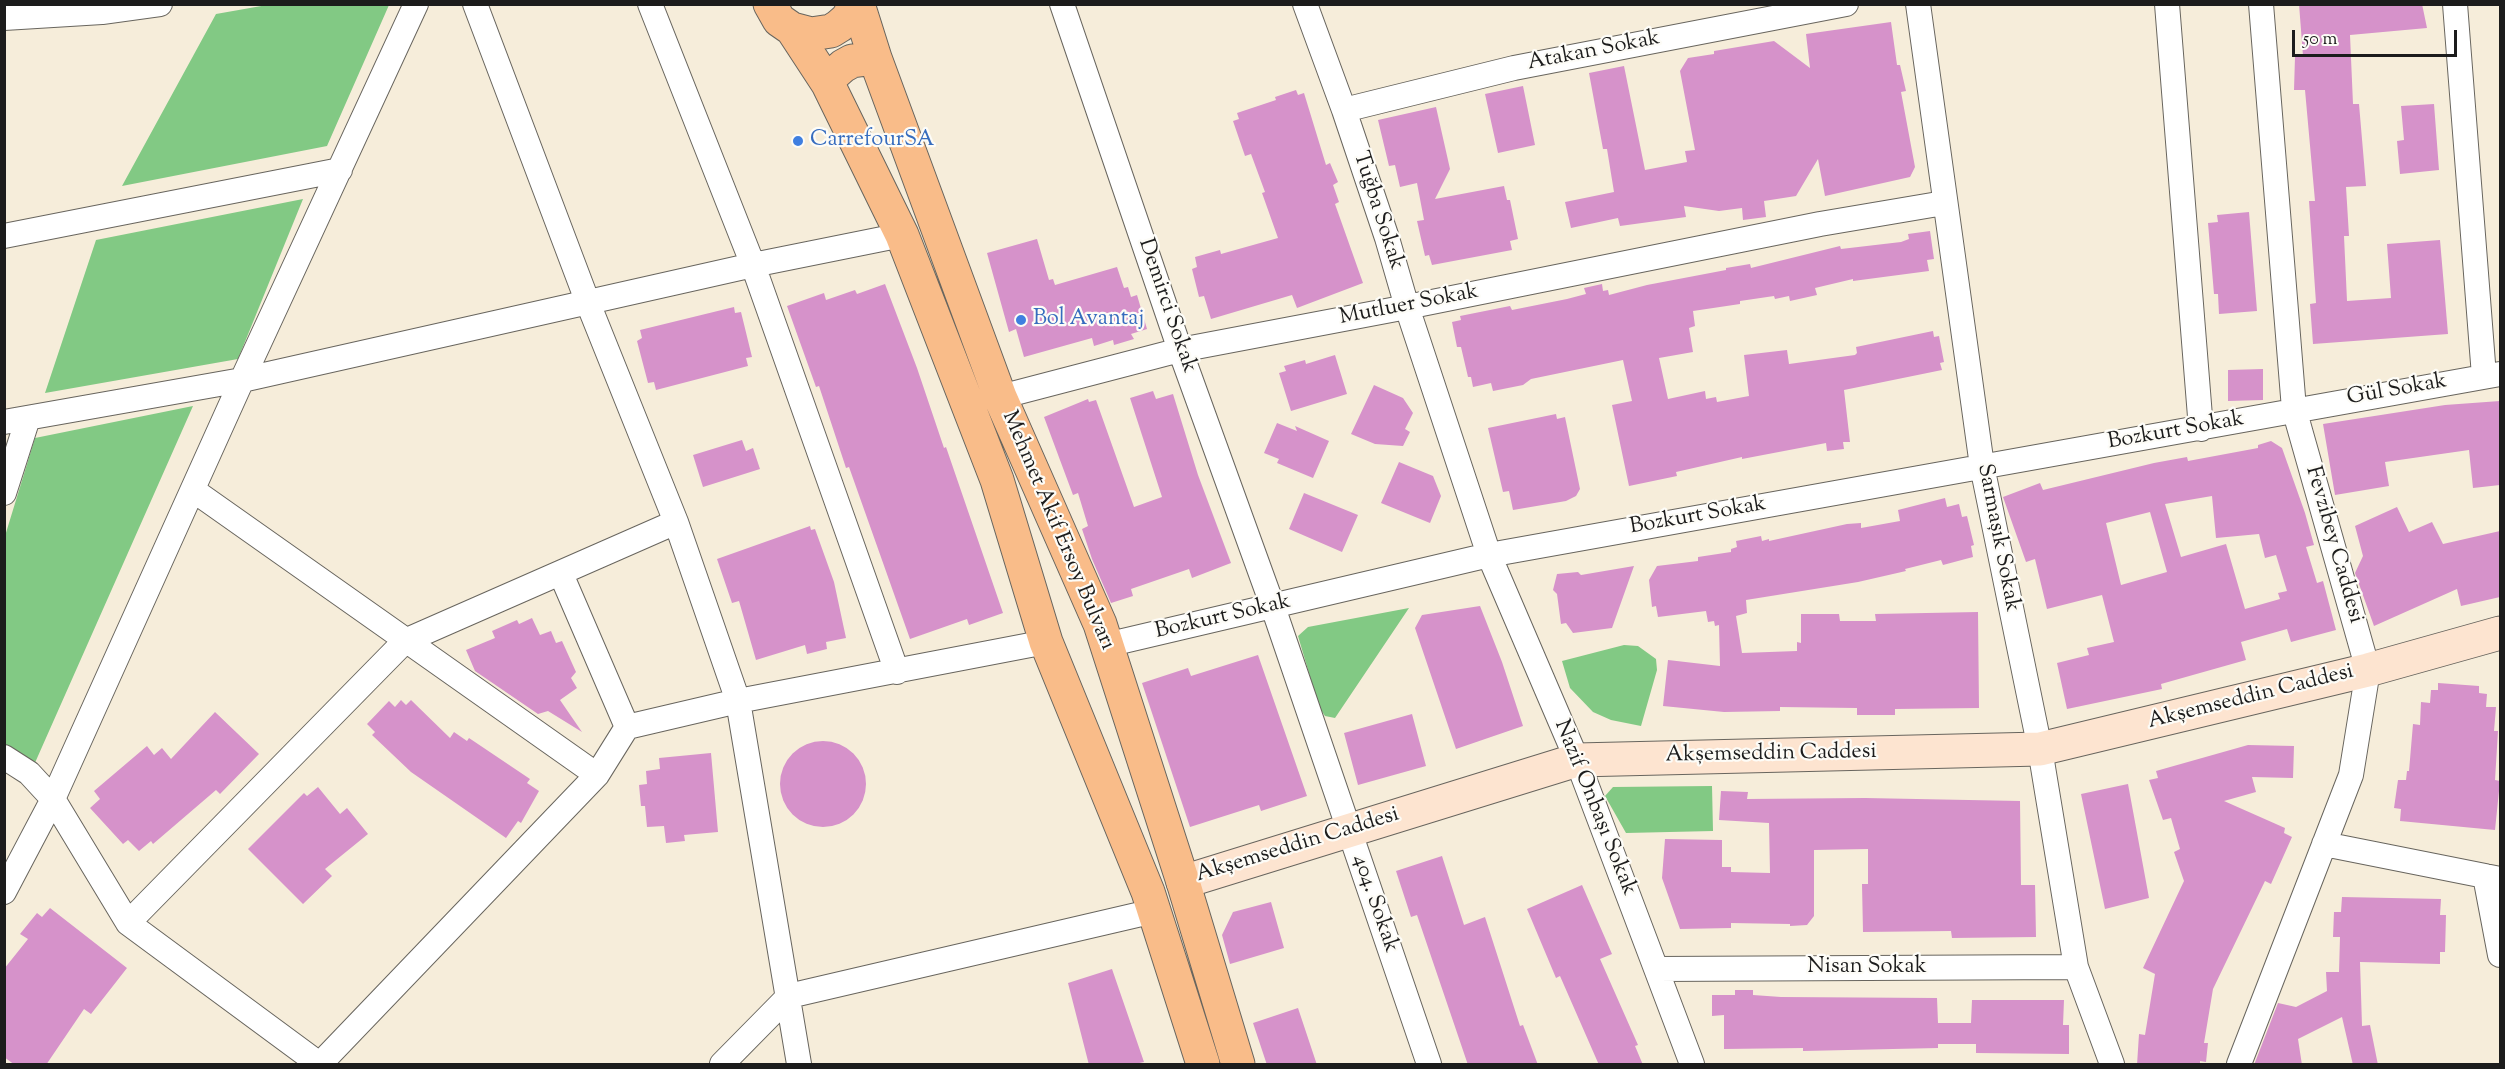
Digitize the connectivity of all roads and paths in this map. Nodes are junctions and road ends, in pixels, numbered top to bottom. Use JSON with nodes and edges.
{"nodes":[{"id":1,"x":45,"y":4,"type":"edge"},
{"id":2,"x":160,"y":4,"type":"edge"},
{"id":3,"x":416,"y":4,"type":"edge"},
{"id":4,"x":475,"y":4,"type":"edge"},
{"id":5,"x":650,"y":4,"type":"edge"},
{"id":6,"x":770,"y":4,"type":"edge"},
{"id":7,"x":857,"y":4,"type":"edge"},
{"id":8,"x":1062,"y":4,"type":"edge"},
{"id":9,"x":1305,"y":4,"type":"edge"},
{"id":10,"x":1846,"y":4,"type":"edge"},
{"id":11,"x":1918,"y":4,"type":"edge"},
{"id":12,"x":2167,"y":4,"type":"edge"},
{"id":13,"x":2261,"y":4,"type":"edge"},
{"id":14,"x":2455,"y":4,"type":"edge"},
{"id":15,"x":4,"y":18,"type":"edge"},
{"id":16,"x":792,"y":29,"type":"junction"},
{"id":17,"x":875,"y":58,"type":"junction"},
{"id":18,"x":828,"y":84,"type":"junction"},
{"id":19,"x":1344,"y":110,"type":"junction"},
{"id":20,"x":340,"y":170,"type":"junction"},
{"id":21,"x":1944,"y":203,"type":"junction"},
{"id":22,"x":902,"y":235,"type":"junction"},
{"id":23,"x":4,"y":236,"type":"edge"},
{"id":24,"x":753,"y":265,"type":"junction"},
{"id":25,"x":588,"y":303,"type":"junction"},
{"id":26,"x":1407,"y":307,"type":"junction"},
{"id":27,"x":1180,"y":350,"type":"junction"},
{"id":28,"x":2492,"y":375,"type":"edge"},
{"id":29,"x":242,"y":380,"type":"junction"},
{"id":30,"x":1000,"y":397,"type":"junction"},
{"id":31,"x":2294,"y":409,"type":"junction"},
{"id":32,"x":16,"y":420,"type":"edge"},
{"id":33,"x":2202,"y":429,"type":"junction"},
{"id":34,"x":1982,"y":466,"type":"junction"},
{"id":35,"x":193,"y":490,"type":"junction"},
{"id":36,"x":4,"y":493,"type":"edge"},
{"id":37,"x":676,"y":522,"type":"junction"},
{"id":38,"x":1489,"y":555,"type":"junction"},
{"id":39,"x":561,"y":574,"type":"junction"},
{"id":40,"x":1273,"y":607,"type":"junction"},
{"id":41,"x":2500,"y":633,"type":"edge"},
{"id":42,"x":405,"y":641,"type":"junction"},
{"id":43,"x":1105,"y":641,"type":"junction"},
{"id":44,"x":1046,"y":642,"type":"junction"},
{"id":45,"x":2368,"y":670,"type":"junction"},
{"id":46,"x":897,"y":672,"type":"junction"},
{"id":47,"x":738,"y":701,"type":"junction"},
{"id":48,"x":627,"y":727,"type":"junction"},
{"id":49,"x":2040,"y":749,"type":"junction"},
{"id":50,"x":4,"y":757,"type":"edge"},
{"id":51,"x":1577,"y":760,"type":"junction"},
{"id":52,"x":597,"y":775,"type":"junction"},
{"id":53,"x":53,"y":799,"type":"junction"},
{"id":54,"x":1348,"y":832,"type":"junction"},
{"id":55,"x":2324,"y":844,"type":"junction"},
{"id":56,"x":2493,"y":878,"type":"edge"},
{"id":57,"x":1183,"y":882,"type":"junction"},
{"id":58,"x":4,"y":892,"type":"edge"},
{"id":59,"x":1154,"y":910,"type":"junction"},
{"id":60,"x":128,"y":923,"type":"junction"},
{"id":61,"x":2500,"y":955,"type":"edge"},
{"id":62,"x":2076,"y":967,"type":"junction"},
{"id":63,"x":1657,"y":969,"type":"junction"},
{"id":64,"x":789,"y":996,"type":"junction"},
{"id":65,"x":320,"y":1065,"type":"edge"},
{"id":66,"x":722,"y":1065,"type":"edge"},
{"id":67,"x":799,"y":1065,"type":"edge"},
{"id":68,"x":1203,"y":1065,"type":"edge"},
{"id":69,"x":1238,"y":1065,"type":"edge"},
{"id":70,"x":1430,"y":1065,"type":"edge"},
{"id":71,"x":1692,"y":1065,"type":"edge"},
{"id":72,"x":2112,"y":1065,"type":"edge"},
{"id":73,"x":2239,"y":1065,"type":"edge"}],
"edges":[{"from":1,"to":15,"type":"street"},
{"from":2,"to":15,"type":"street"},
{"from":3,"to":20,"type":"street"},
{"from":4,"to":25,"type":"street"},
{"from":5,"to":24,"type":"street"},
{"from":6,"to":16,"type":"main road","name":"Mehmet Akif Ersoy Bulvarı"},
{"from":7,"to":16,"type":"main road"},
{"from":7,"to":17,"type":"main road","name":"Mehmet Akif Ersoy Bulvarı"},
{"from":8,"to":27,"type":"street","name":"Demirci Sokak"},
{"from":9,"to":19,"type":"street","name":"Tuğba Sokak"},
{"from":10,"to":19,"type":"street","name":"Atakan Sokak"},
{"from":11,"to":21,"type":"street","name":"Sarmaşık Sokak"},
{"from":12,"to":33,"type":"street"},
{"from":13,"to":31,"type":"street","name":"Fevzibey Caddesi"},
{"from":14,"to":28,"type":"street"},
{"from":16,"to":18,"type":"main road","name":"Mehmet Akif Ersoy Bulvarı"},
{"from":17,"to":18,"type":"main road"},
{"from":17,"to":30,"type":"main road","name":"Mehmet Akif Ersoy Bulvarı"},
{"from":18,"to":22,"type":"main road","name":"Mehmet Akif Ersoy Bulvarı"},
{"from":19,"to":26,"type":"street","name":"Tuğba Sokak"},
{"from":20,"to":23,"type":"street"},
{"from":20,"to":29,"type":"street"},
{"from":21,"to":26,"type":"street","name":"Mutluer Sokak"},
{"from":21,"to":34,"type":"street","name":"Sarmaşık Sokak"},
{"from":22,"to":24,"type":"street"},
{"from":22,"to":44,"type":"main road","name":"Mehmet Akif Ersoy Bulvarı"},
{"from":24,"to":25,"type":"street"},
{"from":24,"to":46,"type":"street"},
{"from":25,"to":29,"type":"street"},
{"from":25,"to":37,"type":"street"},
{"from":26,"to":27,"type":"street","name":"Mutluer Sokak"},
{"from":26,"to":38,"type":"street","name":"Tuğba Sokak"},
{"from":27,"to":30,"type":"street","name":"Mutluer Sokak"},
{"from":27,"to":40,"type":"street","name":"Demirci Sokak"},
{"from":28,"to":31,"type":"street","name":"Gül Sokak"},
{"from":29,"to":32,"type":"street"},
{"from":29,"to":35,"type":"street"},
{"from":30,"to":43,"type":"main road","name":"Mehmet Akif Ersoy Bulvarı"},
{"from":31,"to":33,"type":"street","name":"Bozkurt Sokak"},
{"from":31,"to":45,"type":"street","name":"Fevzibey Caddesi"},
{"from":32,"to":36,"type":"street"},
{"from":33,"to":34,"type":"street","name":"Bozkurt Sokak"},
{"from":34,"to":38,"type":"street","name":"Bozkurt Sokak"},
{"from":34,"to":49,"type":"street","name":"Sarmaşık Sokak"},
{"from":35,"to":42,"type":"street"},
{"from":35,"to":53,"type":"street"},
{"from":37,"to":39,"type":"street"},
{"from":37,"to":47,"type":"street"},
{"from":38,"to":40,"type":"street","name":"Bozkurt Sokak"},
{"from":38,"to":51,"type":"street","name":"Nazif Onbaşı Sokak"},
{"from":39,"to":42,"type":"street"},
{"from":39,"to":48,"type":"street"},
{"from":40,"to":43,"type":"street","name":"Bozkurt Sokak"},
{"from":40,"to":54,"type":"street","name":"404. Sokak"},
{"from":41,"to":45,"type":"main road","name":"Akşemseddin Caddesi"},
{"from":42,"to":52,"type":"street"},
{"from":42,"to":60,"type":"street"},
{"from":43,"to":57,"type":"main road","name":"Mehmet Akif Ersoy Bulvarı"},
{"from":44,"to":46,"type":"street"},
{"from":44,"to":59,"type":"main road","name":"Mehmet Akif Ersoy Bulvarı"},
{"from":45,"to":49,"type":"main road","name":"Akşemseddin Caddesi"},
{"from":45,"to":55,"type":"street","name":"Fevzibey Caddesi"},
{"from":46,"to":47,"type":"street"},
{"from":47,"to":48,"type":"street"},
{"from":47,"to":64,"type":"street"},
{"from":48,"to":52,"type":"street"},
{"from":49,"to":51,"type":"main road","name":"Akşemseddin Caddesi"},
{"from":49,"to":62,"type":"street","name":"Sarmaşık Sokak"},
{"from":50,"to":53,"type":"street"},
{"from":51,"to":54,"type":"main road","name":"Akşemseddin Caddesi"},
{"from":51,"to":63,"type":"street","name":"Nazif Onbaşı Sokak"},
{"from":52,"to":65,"type":"street"},
{"from":53,"to":58,"type":"street"},
{"from":53,"to":60,"type":"street"},
{"from":54,"to":57,"type":"main road","name":"Akşemseddin Caddesi"},
{"from":54,"to":70,"type":"street","name":"404. Sokak"},
{"from":55,"to":56,"type":"street"},
{"from":55,"to":73,"type":"street","name":"Fevzibey Caddesi"},
{"from":56,"to":61,"type":"street"},
{"from":57,"to":69,"type":"main road","name":"Mehmet Akif Ersoy Bulvarı"},
{"from":59,"to":64,"type":"street"},
{"from":59,"to":68,"type":"main road","name":"Mehmet Akif Ersoy Bulvarı"},
{"from":60,"to":65,"type":"street"},
{"from":62,"to":63,"type":"street","name":"Nisan Sokak"},
{"from":62,"to":72,"type":"street","name":"Sarmaşık Sokak"},
{"from":63,"to":71,"type":"street","name":"Nazif Onbaşı Sokak"},
{"from":64,"to":66,"type":"street"},
{"from":64,"to":67,"type":"street"}]}
